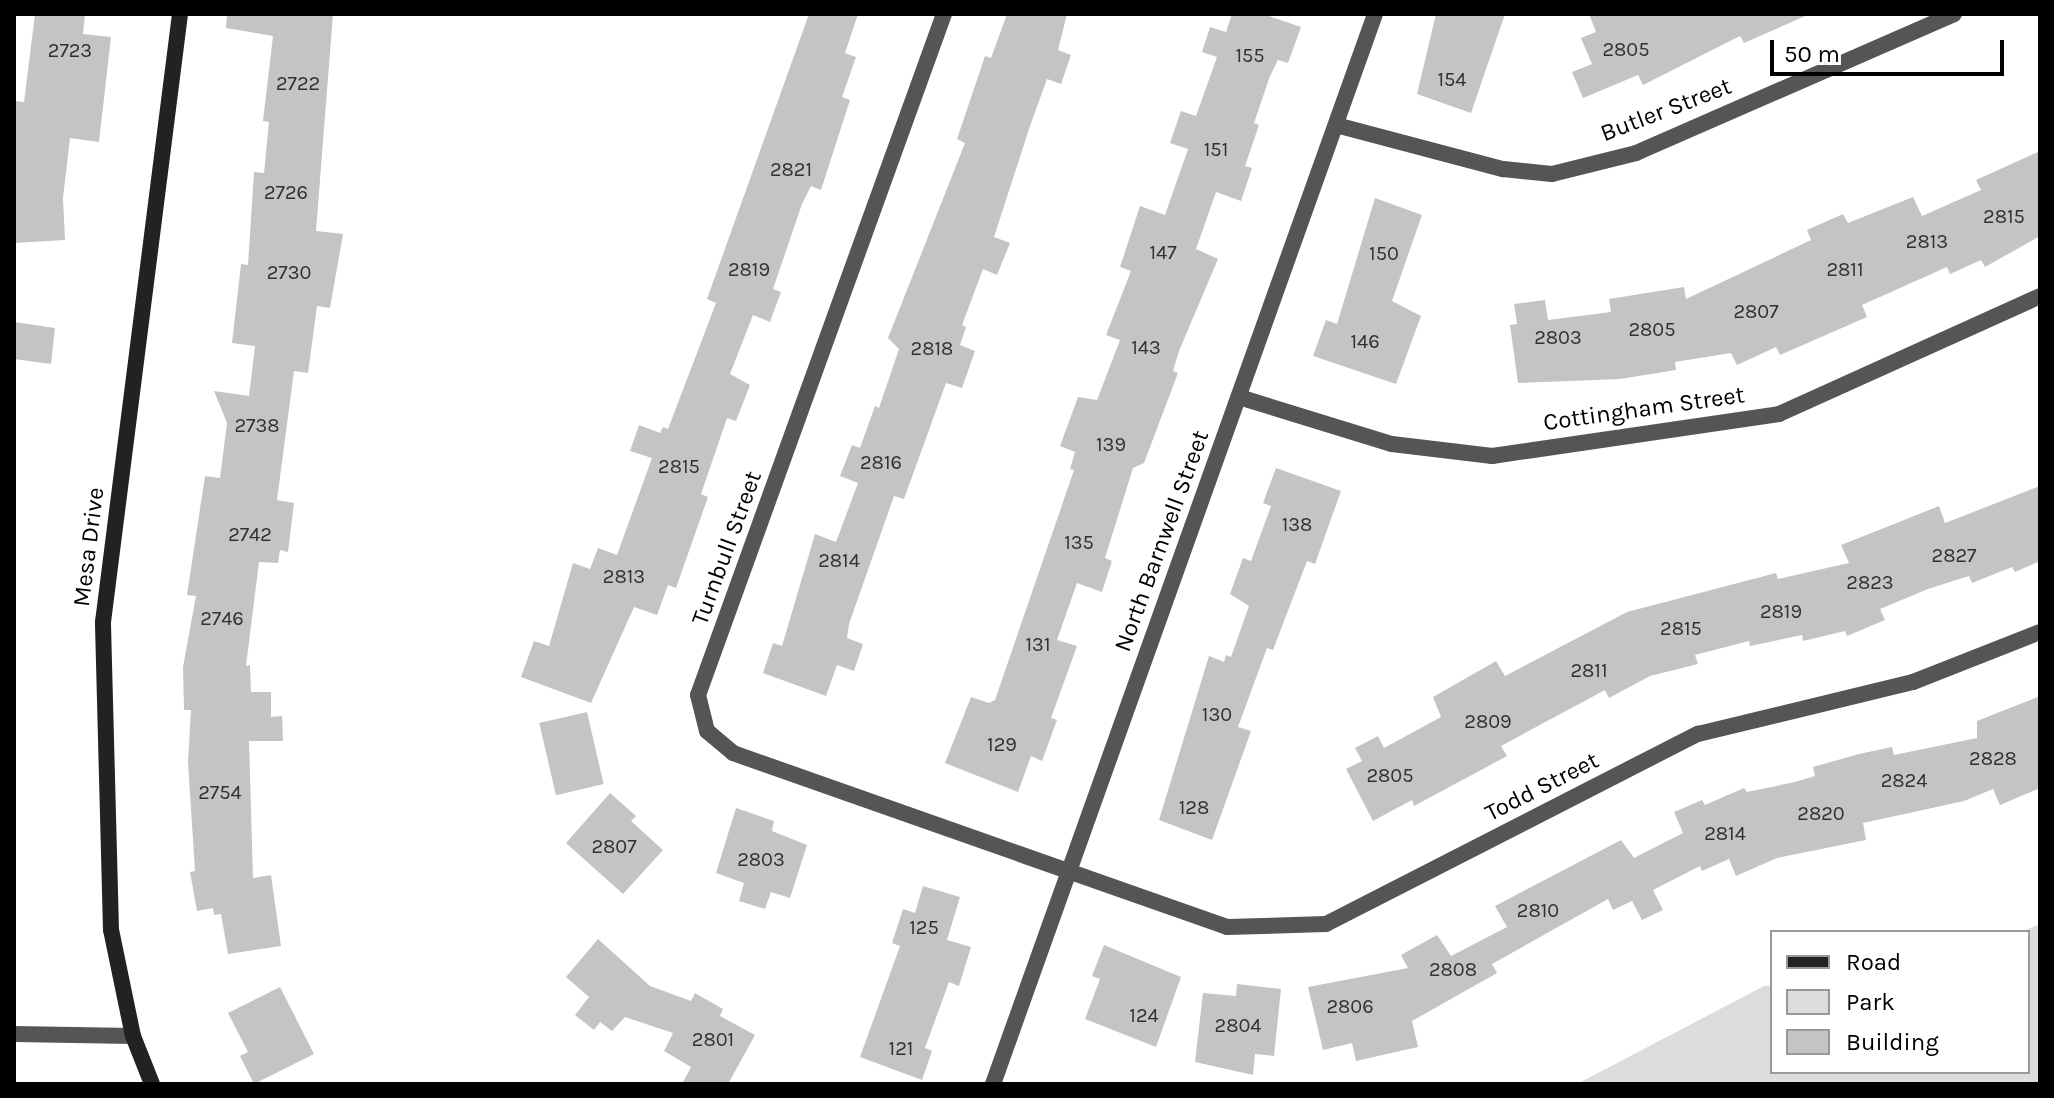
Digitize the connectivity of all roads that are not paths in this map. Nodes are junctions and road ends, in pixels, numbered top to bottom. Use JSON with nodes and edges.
{"nodes":[{"id":1,"x":180,"y":14,"type":"edge"},
{"id":2,"x":944,"y":14,"type":"edge"},
{"id":3,"x":1375,"y":14,"type":"edge"},
{"id":4,"x":1954,"y":14,"type":"edge"},
{"id":5,"x":1336,"y":125,"type":"junction"},
{"id":6,"x":2040,"y":296,"type":"edge"},
{"id":7,"x":1239,"y":397,"type":"junction"},
{"id":8,"x":2040,"y":632,"type":"edge"},
{"id":9,"x":1069,"y":874,"type":"junction"},
{"id":10,"x":14,"y":1034,"type":"edge"},
{"id":11,"x":133,"y":1036,"type":"junction"},
{"id":12,"x":152,"y":1084,"type":"edge"},
{"id":13,"x":993,"y":1084,"type":"edge"}],
"edges":[{"from":1,"to":11,"type":"main road","name":"Mesa Drive"},
{"from":2,"to":9,"type":"street","name":"Turnbull Street"},
{"from":3,"to":5,"type":"street","name":"North Barnwell Street"},
{"from":4,"to":5,"type":"street","name":"Butler Street"},
{"from":5,"to":7,"type":"street","name":"North Barnwell Street"},
{"from":6,"to":7,"type":"street","name":"Cottingham Street"},
{"from":7,"to":9,"type":"street","name":"North Barnwell Street"},
{"from":8,"to":9,"type":"street","name":"Todd Street"},
{"from":9,"to":13,"type":"street","name":"North Barnwell Street"},
{"from":10,"to":11,"type":"street"},
{"from":11,"to":12,"type":"main road","name":"Mesa Drive"}]}
